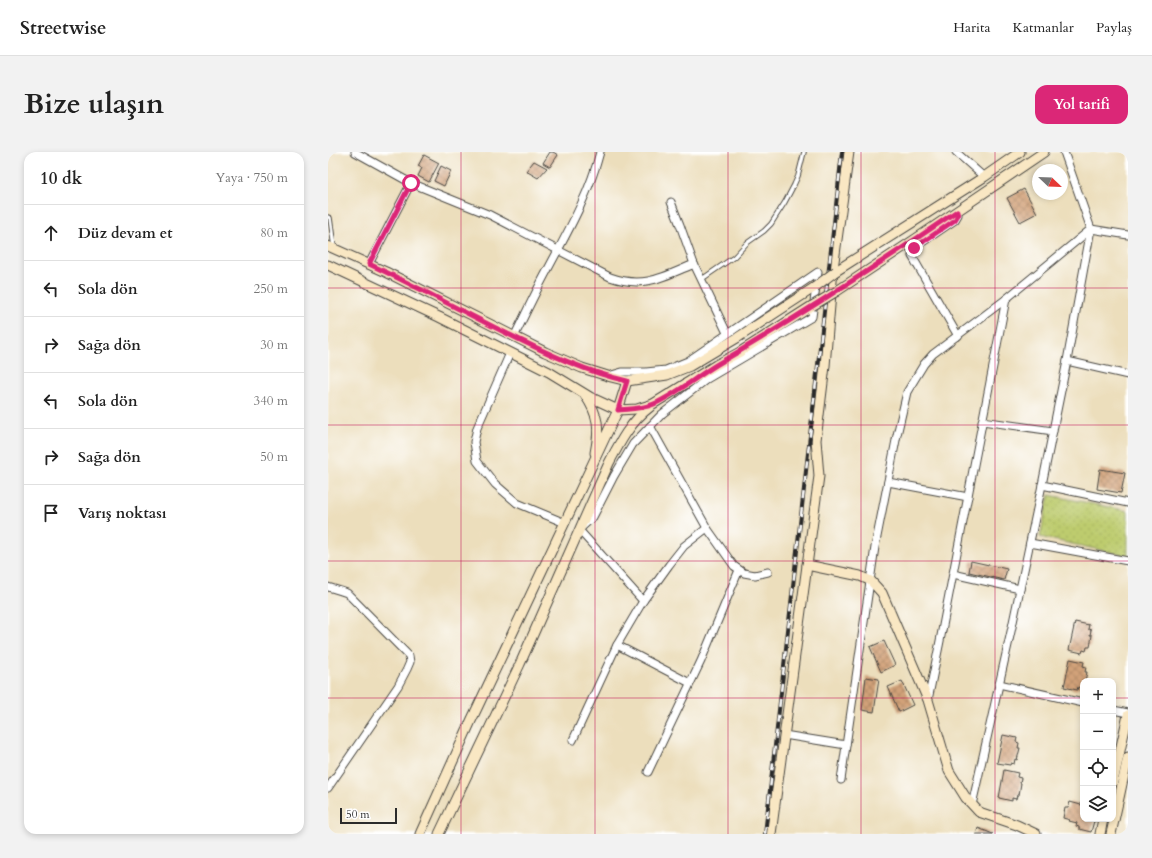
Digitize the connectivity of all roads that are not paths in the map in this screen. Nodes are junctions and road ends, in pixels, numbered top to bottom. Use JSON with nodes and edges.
{"nodes":[{"id":1,"x":355,"y":152,"type":"edge"},
{"id":2,"x":600,"y":152,"type":"edge"},
{"id":3,"x":804,"y":152,"type":"edge"},
{"id":4,"x":849,"y":152,"type":"edge"},
{"id":5,"x":956,"y":152,"type":"edge"},
{"id":6,"x":1020,"y":152,"type":"edge"},
{"id":7,"x":1044,"y":152,"type":"edge"},
{"id":8,"x":1064,"y":152,"type":"edge"},
{"id":9,"x":984,"y":177,"type":"junction"},
{"id":10,"x":411,"y":183,"type":"junction"},
{"id":11,"x":671,"y":202,"type":"dead end"},
{"id":12,"x":957,"y":211,"type":"junction"},
{"id":13,"x":328,"y":217,"type":"edge"},
{"id":14,"x":1091,"y":229,"type":"junction"},
{"id":15,"x":1128,"y":235,"type":"edge"},
{"id":16,"x":331,"y":247,"type":"edge"},
{"id":17,"x":558,"y":250,"type":"junction"},
{"id":18,"x":369,"y":264,"type":"junction"},
{"id":19,"x":694,"y":264,"type":"junction"},
{"id":20,"x":328,"y":265,"type":"edge"},
{"id":21,"x":701,"y":279,"type":"junction"},
{"id":22,"x":1006,"y":298,"type":"junction"},
{"id":23,"x":727,"y":333,"type":"junction"},
{"id":24,"x":958,"y":336,"type":"junction"},
{"id":25,"x":514,"y":337,"type":"junction"},
{"id":26,"x":510,"y":353,"type":"junction"},
{"id":27,"x":1067,"y":361,"type":"junction"},
{"id":28,"x":1128,"y":374,"type":"edge"},
{"id":29,"x":608,"y":376,"type":"junction"},
{"id":30,"x":627,"y":381,"type":"junction"},
{"id":31,"x":583,"y":392,"type":"junction"},
{"id":32,"x":653,"y":404,"type":"junction"},
{"id":33,"x":618,"y":410,"type":"junction"},
{"id":34,"x":982,"y":421,"type":"junction"},
{"id":35,"x":650,"y":426,"type":"junction"},
{"id":36,"x":1053,"y":431,"type":"junction"},
{"id":37,"x":592,"y":465,"type":"junction"},
{"id":38,"x":888,"y":482,"type":"junction"},
{"id":39,"x":1042,"y":485,"type":"junction"},
{"id":40,"x":968,"y":497,"type":"junction"},
{"id":41,"x":1128,"y":503,"type":"edge"},
{"id":42,"x":565,"y":523,"type":"junction"},
{"id":43,"x":708,"y":528,"type":"junction"},
{"id":44,"x":580,"y":529,"type":"junction"},
{"id":45,"x":1030,"y":543,"type":"junction"},
{"id":46,"x":1128,"y":561,"type":"edge"},
{"id":47,"x":807,"y":565,"type":"junction"},
{"id":48,"x":739,"y":570,"type":"junction"},
{"id":49,"x":768,"y":572,"type":"dead end"},
{"id":50,"x":953,"y":574,"type":"junction"},
{"id":51,"x":870,"y":581,"type":"junction"},
{"id":52,"x":328,"y":587,"type":"edge"},
{"id":53,"x":1020,"y":589,"type":"junction"},
{"id":54,"x":643,"y":601,"type":"junction"},
{"id":55,"x":617,"y":646,"type":"junction"},
{"id":56,"x":690,"y":683,"type":"junction"},
{"id":57,"x":999,"y":684,"type":"junction"},
{"id":58,"x":928,"y":700,"type":"junction"},
{"id":59,"x":1080,"y":702,"type":"edge"},
{"id":60,"x":1116,"y":711,"type":"edge"},
{"id":61,"x":1128,"y":714,"type":"edge"},
{"id":62,"x":784,"y":735,"type":"junction"},
{"id":63,"x":573,"y":740,"type":"dead end"},
{"id":64,"x":846,"y":745,"type":"junction"},
{"id":65,"x":1128,"y":757,"type":"edge"},
{"id":66,"x":1116,"y":768,"type":"edge"},
{"id":67,"x":648,"y":772,"type":"dead end"},
{"id":68,"x":841,"y":780,"type":"dead end"},
{"id":69,"x":328,"y":788,"type":"edge"},
{"id":70,"x":972,"y":805,"type":"junction"},
{"id":71,"x":1102,"y":822,"type":"edge"},
{"id":72,"x":420,"y":834,"type":"edge"},
{"id":73,"x":439,"y":834,"type":"edge"},
{"id":74,"x":771,"y":834,"type":"edge"},
{"id":75,"x":1036,"y":834,"type":"edge"},
{"id":76,"x":1100,"y":834,"type":"edge"},
{"id":77,"x":1111,"y":834,"type":"edge"}],
"edges":[{"from":1,"to":10,"type":"street"},
{"from":2,"to":17,"type":"street"},
{"from":3,"to":21,"type":"lane"},
{"from":4,"to":47,"type":"main road"},
{"from":5,"to":9,"type":"street"},
{"from":6,"to":9,"type":"main road"},
{"from":7,"to":12,"type":"main road"},
{"from":8,"to":14,"type":"street"},
{"from":9,"to":30,"type":"main road","bridge":true},
{"from":10,"to":17,"type":"street"},
{"from":10,"to":18,"type":"street"},
{"from":11,"to":19,"type":"street"},
{"from":12,"to":24,"type":"street"},
{"from":12,"to":32,"type":"main road","bridge":true},
{"from":13,"to":16,"type":"lane"},
{"from":14,"to":15,"type":"street"},
{"from":14,"to":22,"type":"street"},
{"from":14,"to":27,"type":"street"},
{"from":16,"to":18,"type":"main road"},
{"from":17,"to":19,"type":"street"},
{"from":17,"to":25,"type":"street"},
{"from":18,"to":25,"type":"main road"},
{"from":19,"to":21,"type":"street"},
{"from":20,"to":26,"type":"main road"},
{"from":21,"to":23,"type":"street"},
{"from":22,"to":24,"type":"street"},
{"from":22,"to":34,"type":"street"},
{"from":23,"to":29,"type":"street"},
{"from":23,"to":35,"type":"street"},
{"from":24,"to":38,"type":"street"},
{"from":25,"to":29,"type":"main road"},
{"from":26,"to":31,"type":"main road"},
{"from":26,"to":42,"type":"street"},
{"from":27,"to":28,"type":"street"},
{"from":27,"to":36,"type":"street"},
{"from":29,"to":30,"type":"main road"},
{"from":30,"to":33,"type":"main road"},
{"from":31,"to":33,"type":"main road"},
{"from":31,"to":37,"type":"main road"},
{"from":32,"to":33,"type":"main road"},
{"from":32,"to":44,"type":"main road"},
{"from":33,"to":37,"type":"main road"},
{"from":34,"to":36,"type":"street"},
{"from":34,"to":40,"type":"street"},
{"from":35,"to":43,"type":"street"},
{"from":35,"to":44,"type":"street"},
{"from":36,"to":39,"type":"street"},
{"from":37,"to":42,"type":"main road"},
{"from":38,"to":40,"type":"street"},
{"from":38,"to":51,"type":"street"},
{"from":39,"to":41,"type":"street"},
{"from":39,"to":45,"type":"street"},
{"from":40,"to":50,"type":"street"},
{"from":42,"to":44,"type":"main road"},
{"from":42,"to":72,"type":"main road"},
{"from":43,"to":48,"type":"street"},
{"from":43,"to":54,"type":"street"},
{"from":44,"to":54,"type":"street"},
{"from":44,"to":73,"type":"main road"},
{"from":45,"to":46,"type":"street"},
{"from":45,"to":53,"type":"street"},
{"from":47,"to":51,"type":"main road"},
{"from":47,"to":62,"type":"main road"},
{"from":48,"to":49,"type":"street"},
{"from":48,"to":56,"type":"street"},
{"from":50,"to":53,"type":"street"},
{"from":50,"to":58,"type":"street"},
{"from":51,"to":58,"type":"main road"},
{"from":51,"to":64,"type":"street"},
{"from":52,"to":69,"type":"street"},
{"from":53,"to":57,"type":"street"},
{"from":54,"to":55,"type":"street"},
{"from":55,"to":56,"type":"street"},
{"from":55,"to":63,"type":"street"},
{"from":56,"to":67,"type":"street"},
{"from":57,"to":59,"type":"street"},
{"from":57,"to":70,"type":"street"},
{"from":58,"to":70,"type":"main road"},
{"from":60,"to":61,"type":"street"},
{"from":61,"to":66,"type":"main road"},
{"from":62,"to":64,"type":"street"},
{"from":62,"to":74,"type":"main road"},
{"from":64,"to":68,"type":"street"},
{"from":65,"to":77,"type":"main road"},
{"from":70,"to":75,"type":"main road"},
{"from":71,"to":76,"type":"main road"}]}
